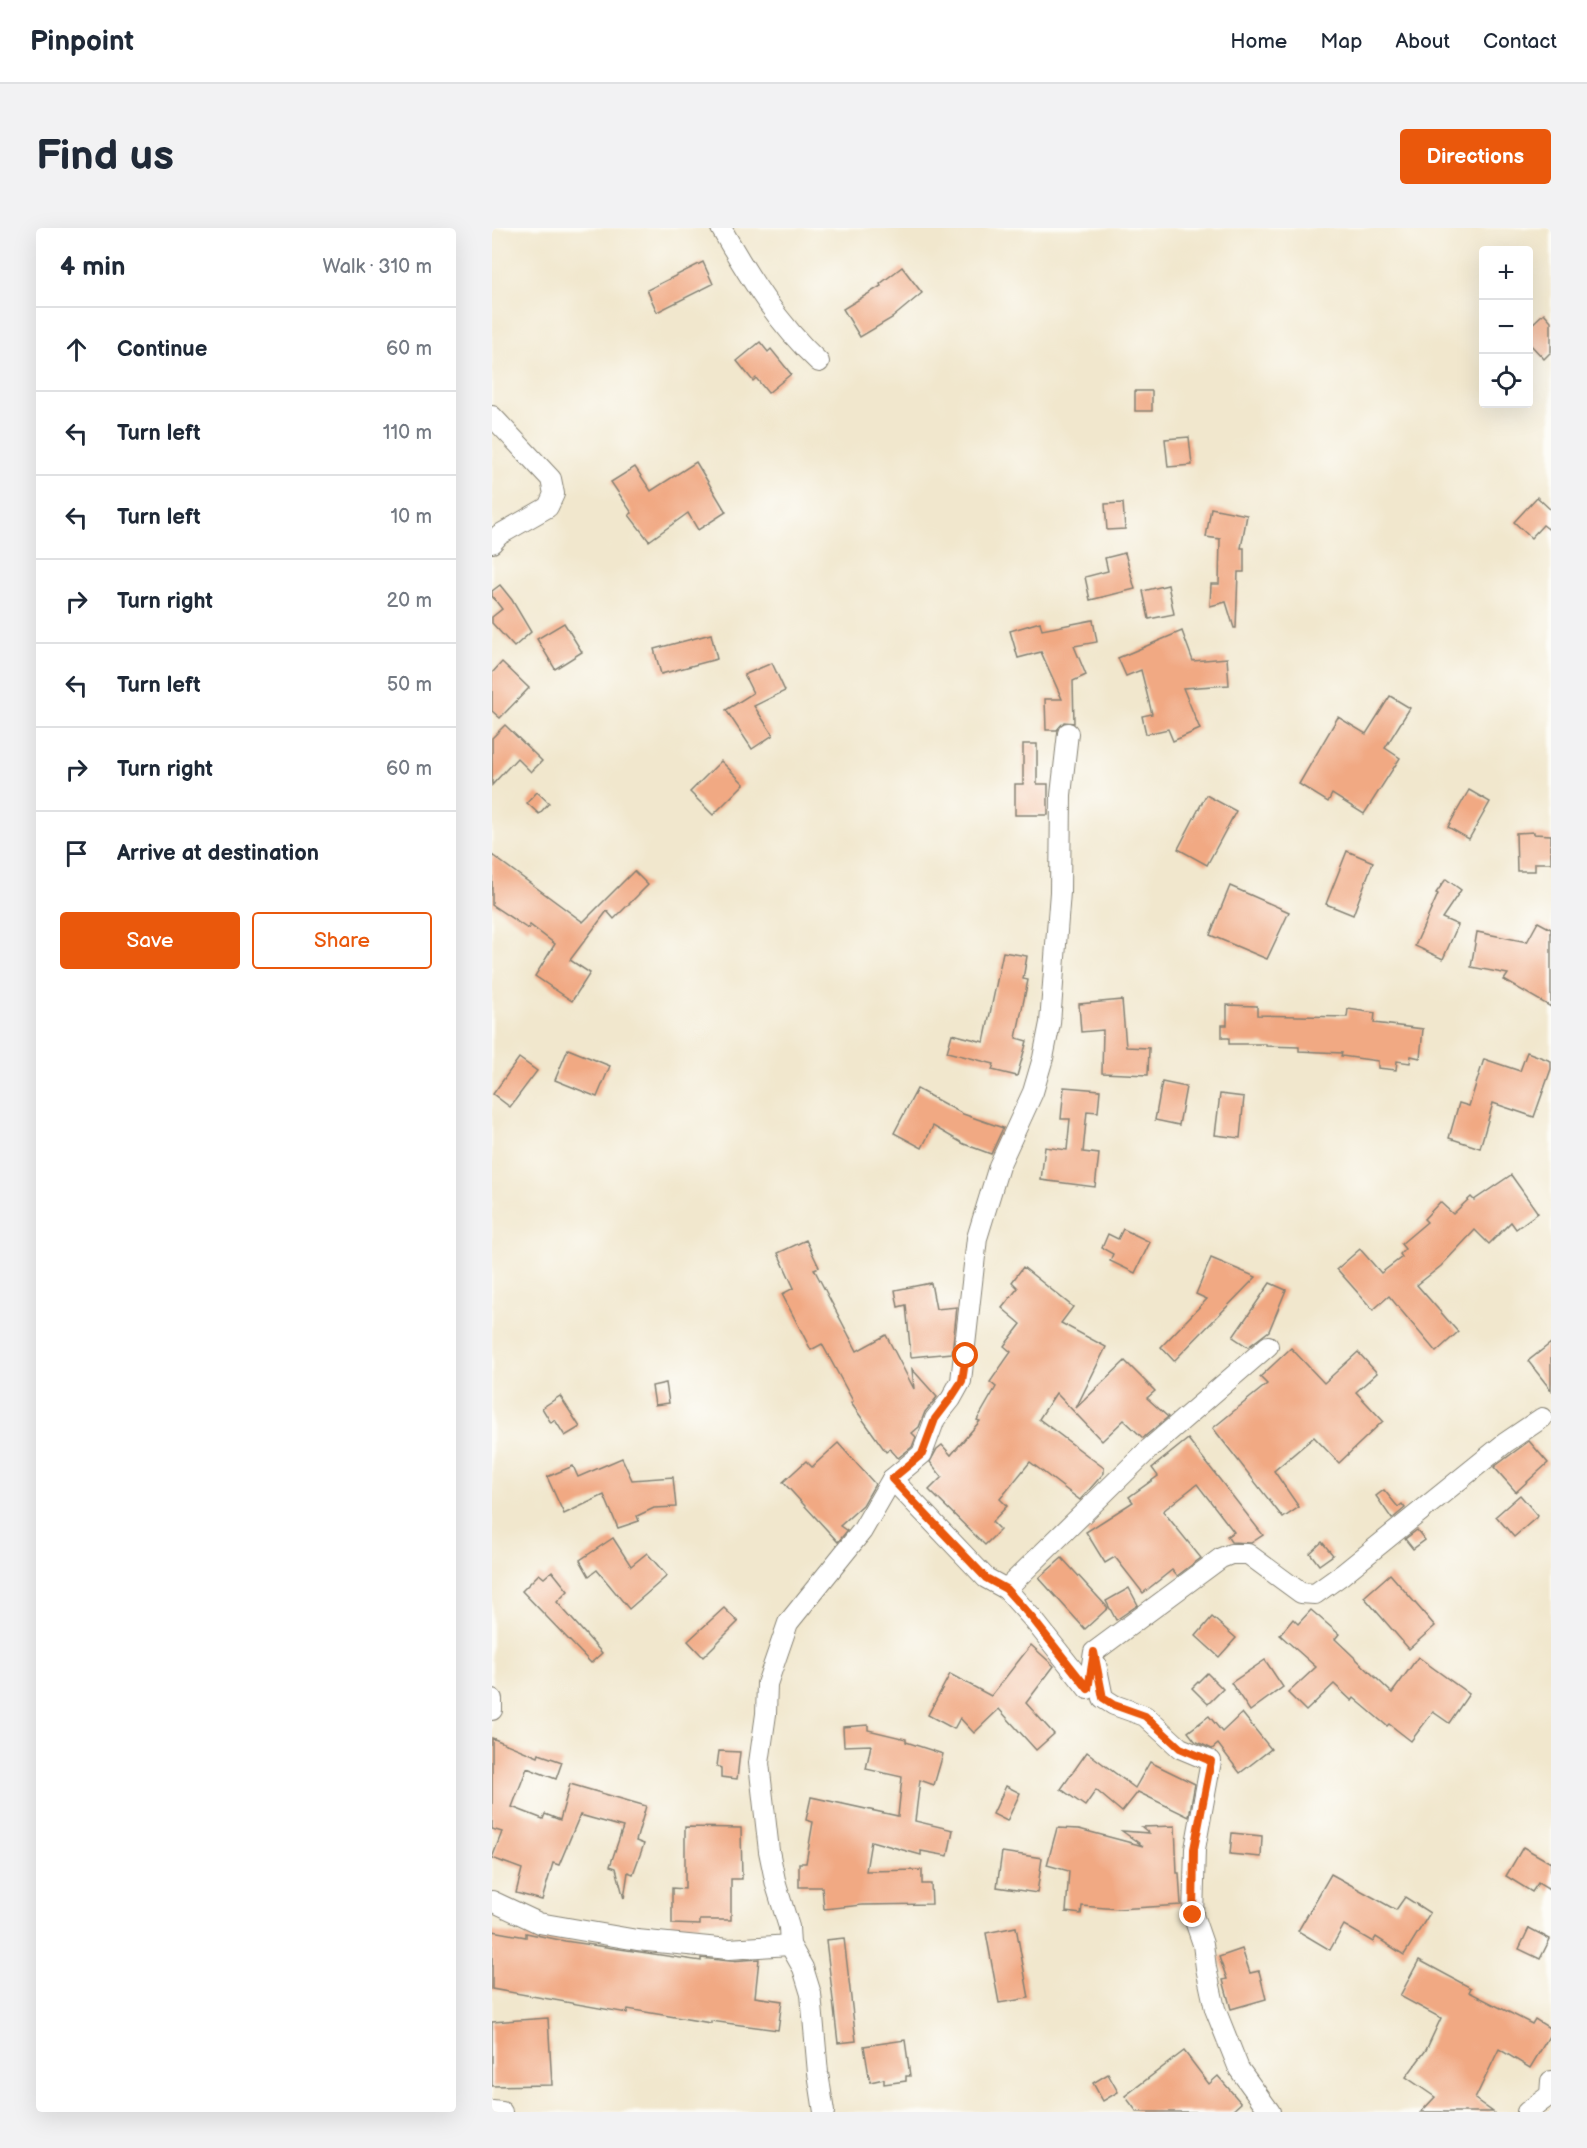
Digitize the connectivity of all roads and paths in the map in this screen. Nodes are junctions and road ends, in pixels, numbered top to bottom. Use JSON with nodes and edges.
{"nodes":[{"id":1,"x":721,"y":228,"type":"edge"},
{"id":2,"x":819,"y":362,"type":"dead end"},
{"id":3,"x":492,"y":416,"type":"edge"},
{"id":4,"x":492,"y":543,"type":"edge"},
{"id":5,"x":1068,"y":733,"type":"dead end"},
{"id":6,"x":1268,"y":1346,"type":"dead end"},
{"id":7,"x":1542,"y":1418,"type":"dead end"},
{"id":8,"x":892,"y":1479,"type":"junction"},
{"id":9,"x":1006,"y":1589,"type":"junction"},
{"id":10,"x":1094,"y":1652,"type":"junction"},
{"id":11,"x":492,"y":1699,"type":"edge"},
{"id":12,"x":492,"y":1710,"type":"edge"},
{"id":13,"x":492,"y":1902,"type":"edge"},
{"id":14,"x":790,"y":1945,"type":"junction"},
{"id":15,"x":1551,"y":2081,"type":"edge"},
{"id":16,"x":1551,"y":2095,"type":"edge"},
{"id":17,"x":492,"y":2112,"type":"edge"},
{"id":18,"x":502,"y":2112,"type":"edge"},
{"id":19,"x":824,"y":2112,"type":"edge"},
{"id":20,"x":1270,"y":2112,"type":"edge"},
{"id":21,"x":1527,"y":2112,"type":"edge"}],
"edges":[{"from":1,"to":2,"type":"street"},
{"from":3,"to":4,"type":"street"},
{"from":5,"to":8,"type":"street"},
{"from":6,"to":9,"type":"street"},
{"from":7,"to":10,"type":"street"},
{"from":8,"to":9,"type":"street"},
{"from":8,"to":14,"type":"street"},
{"from":9,"to":10,"type":"street"},
{"from":10,"to":20,"type":"street"},
{"from":11,"to":12,"type":"street"},
{"from":13,"to":14,"type":"street"},
{"from":14,"to":19,"type":"street"},
{"from":15,"to":16,"type":"street"},
{"from":16,"to":21,"type":"street"},
{"from":17,"to":18,"type":"street"}]}
